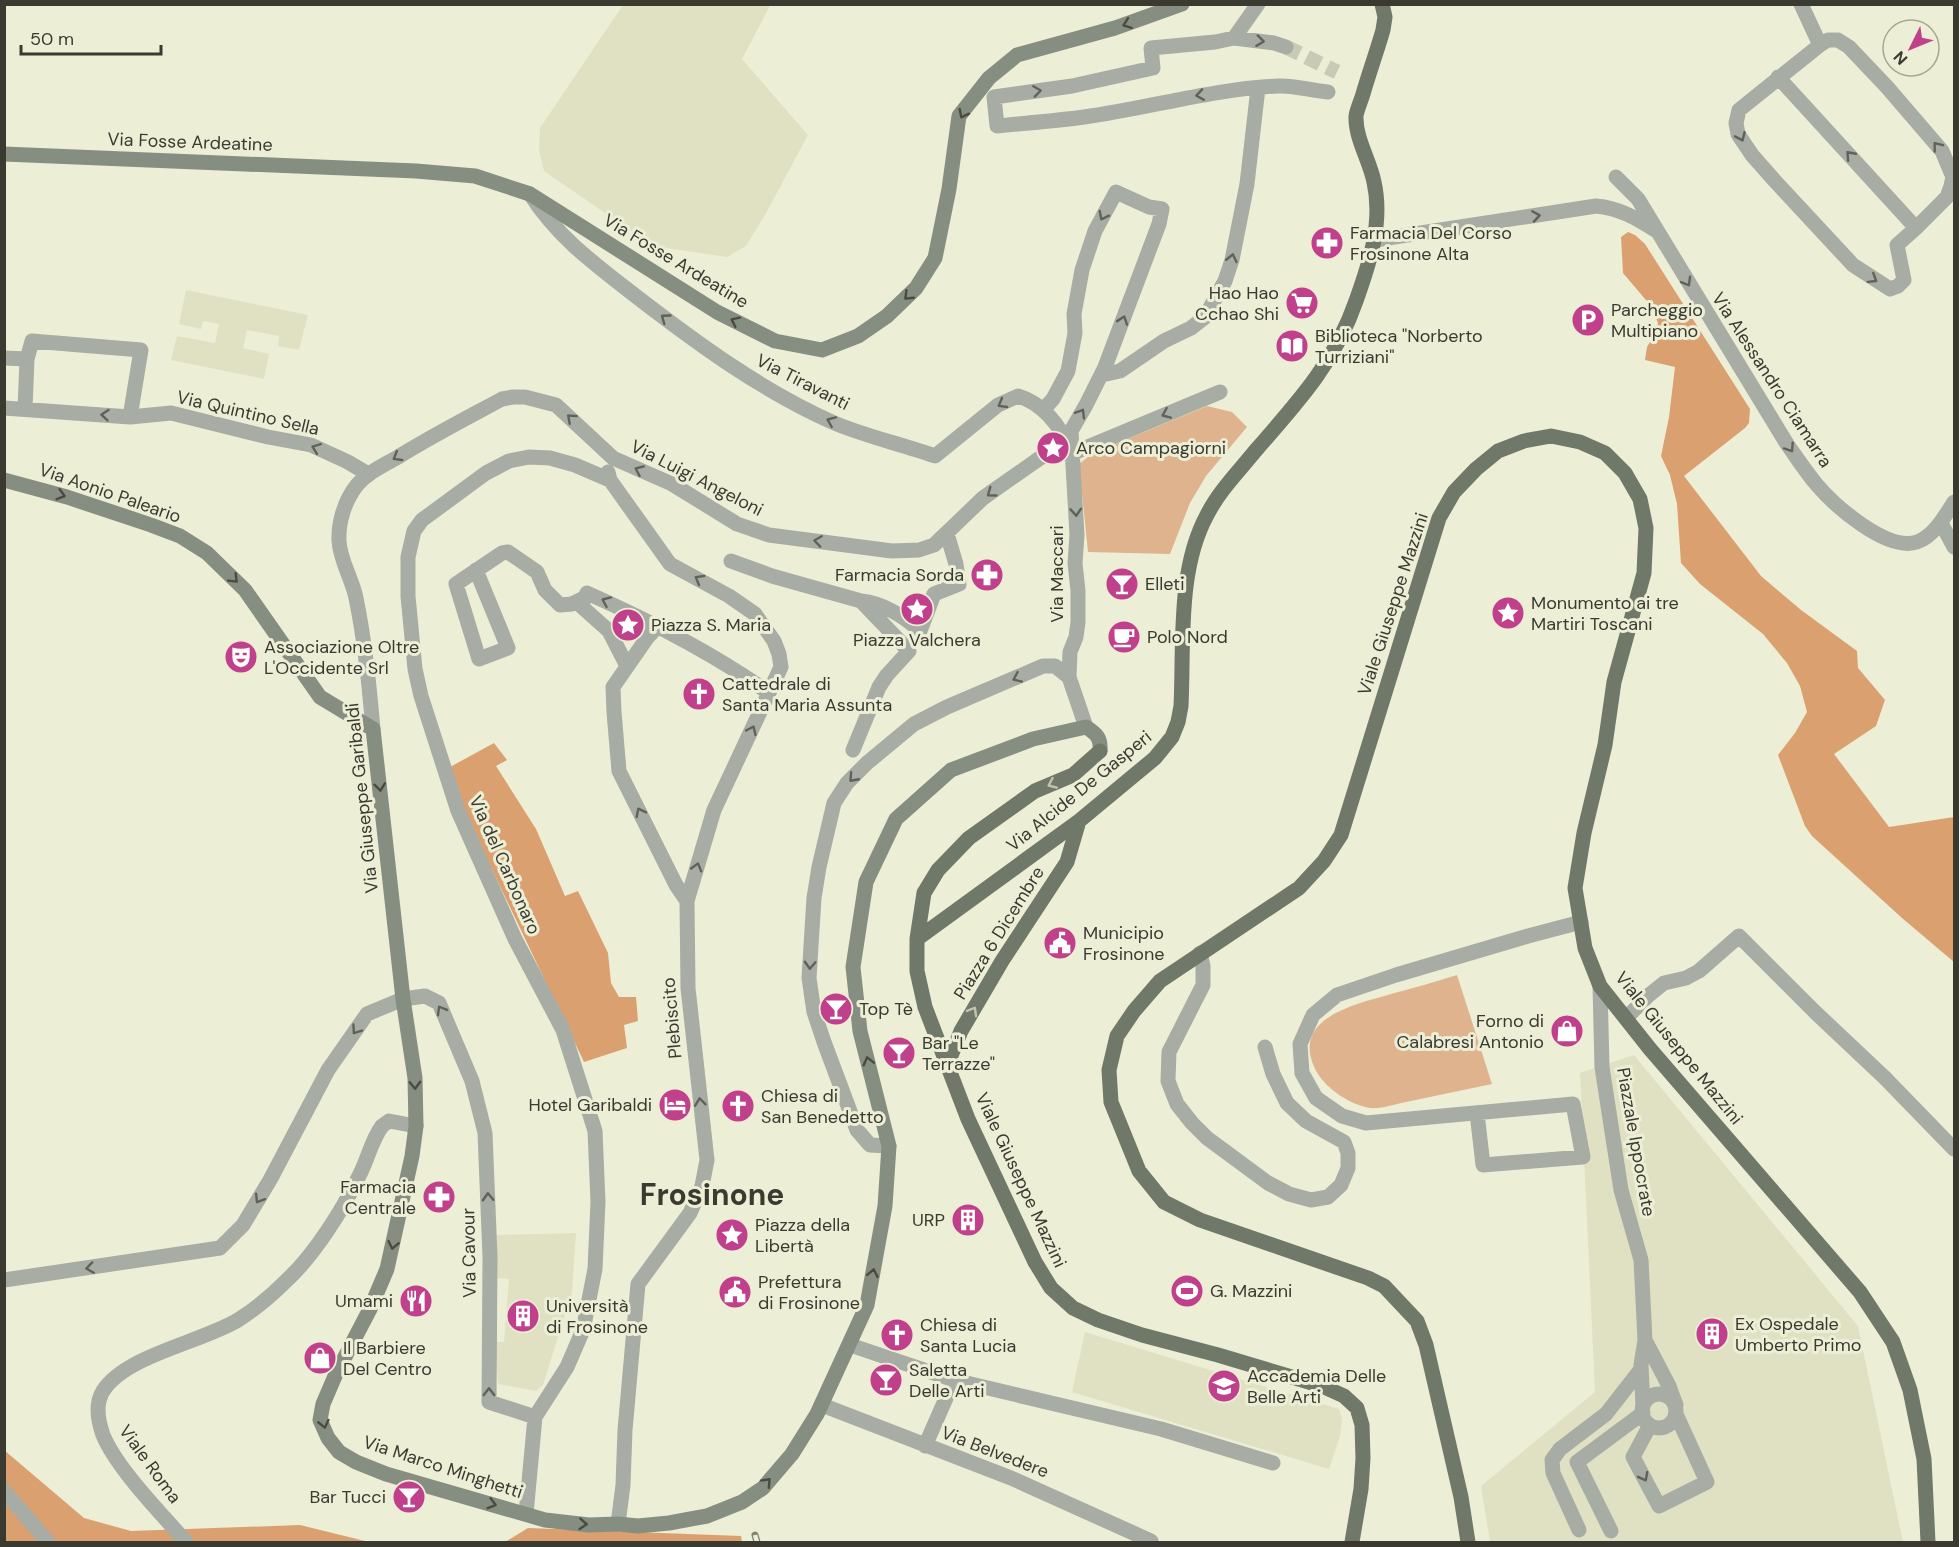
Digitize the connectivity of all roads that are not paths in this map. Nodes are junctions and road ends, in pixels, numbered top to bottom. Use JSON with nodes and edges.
{"nodes":[{"id":1,"x":1182,"y":4,"type":"edge"},
{"id":2,"x":1258,"y":4,"type":"edge"},
{"id":3,"x":1382,"y":4,"type":"edge"},
{"id":4,"x":1801,"y":4,"type":"edge"},
{"id":5,"x":1234,"y":38,"type":"junction"},
{"id":6,"x":1820,"y":45,"type":"junction"},
{"id":7,"x":1286,"y":47,"type":"tunnel mouth"},
{"id":8,"x":1778,"y":77,"type":"junction"},
{"id":9,"x":1258,"y":88,"type":"junction"},
{"id":10,"x":1328,"y":92,"type":"dead end"},
{"id":11,"x":4,"y":154,"type":"edge"},
{"id":12,"x":1616,"y":177,"type":"dead end"},
{"id":13,"x":530,"y":194,"type":"junction"},
{"id":14,"x":1916,"y":228,"type":"junction"},
{"id":15,"x":1658,"y":231,"type":"junction"},
{"id":16,"x":1375,"y":240,"type":"junction"},
{"id":17,"x":4,"y":357,"type":"edge"},
{"id":18,"x":27,"y":359,"type":"junction"},
{"id":19,"x":1102,"y":375,"type":"junction"},
{"id":20,"x":1220,"y":392,"type":"dead end"},
{"id":21,"x":4,"y":408,"type":"edge"},
{"id":22,"x":25,"y":409,"type":"junction"},
{"id":23,"x":1043,"y":410,"type":"junction"},
{"id":24,"x":130,"y":417,"type":"junction"},
{"id":25,"x":1071,"y":454,"type":"junction"},
{"id":26,"x":613,"y":458,"type":"junction"},
{"id":27,"x":368,"y":474,"type":"junction"},
{"id":28,"x":4,"y":480,"type":"edge"},
{"id":29,"x":610,"y":480,"type":"junction"},
{"id":30,"x":1954,"y":502,"type":"edge"},
{"id":31,"x":1941,"y":523,"type":"junction"},
{"id":32,"x":946,"y":534,"type":"junction"},
{"id":33,"x":1954,"y":547,"type":"edge"},
{"id":34,"x":731,"y":561,"type":"dead end"},
{"id":35,"x":476,"y":570,"type":"junction"},
{"id":36,"x":584,"y":598,"type":"junction"},
{"id":37,"x":861,"y":601,"type":"junction"},
{"id":38,"x":658,"y":626,"type":"junction"},
{"id":39,"x":627,"y":666,"type":"junction"},
{"id":40,"x":1069,"y":676,"type":"junction"},
{"id":41,"x":769,"y":693,"type":"junction"},
{"id":42,"x":1086,"y":727,"type":"junction"},
{"id":43,"x":373,"y":729,"type":"junction"},
{"id":44,"x":853,"y":750,"type":"dead end"},
{"id":45,"x":1079,"y":821,"type":"junction"},
{"id":46,"x":687,"y":901,"type":"junction"},
{"id":47,"x":1581,"y":922,"type":"junction"},
{"id":48,"x":917,"y":939,"type":"junction"},
{"id":49,"x":1200,"y":953,"type":"junction"},
{"id":50,"x":1600,"y":986,"type":"junction"},
{"id":51,"x":403,"y":999,"type":"junction"},
{"id":52,"x":1626,"y":1018,"type":"junction"},
{"id":53,"x":1265,"y":1047,"type":"dead end"},
{"id":54,"x":948,"y":1063,"type":"junction"},
{"id":55,"x":1477,"y":1113,"type":"junction"},
{"id":56,"x":416,"y":1126,"type":"junction"},
{"id":57,"x":889,"y":1146,"type":"junction"},
{"id":58,"x":1954,"y":1149,"type":"edge"},
{"id":59,"x":4,"y":1280,"type":"edge"},
{"id":60,"x":1645,"y":1340,"type":"junction"},
{"id":61,"x":850,"y":1345,"type":"junction"},
{"id":62,"x":1641,"y":1369,"type":"junction"},
{"id":63,"x":954,"y":1380,"type":"junction"},
{"id":64,"x":822,"y":1405,"type":"junction"},
{"id":65,"x":1676,"y":1409,"type":"junction"},
{"id":66,"x":1645,"y":1415,"type":"junction"},
{"id":67,"x":535,"y":1417,"type":"junction"},
{"id":68,"x":925,"y":1446,"type":"junction"},
{"id":69,"x":1274,"y":1463,"type":"dead end"},
{"id":70,"x":4,"y":1491,"type":"edge"},
{"id":71,"x":526,"y":1514,"type":"junction"},
{"id":72,"x":618,"y":1524,"type":"junction"},
{"id":73,"x":1579,"y":1530,"type":"dead end"},
{"id":74,"x":1611,"y":1531,"type":"dead end"},
{"id":75,"x":1151,"y":1541,"type":"edge"},
{"id":76,"x":48,"y":1542,"type":"edge"},
{"id":77,"x":186,"y":1542,"type":"edge"},
{"id":78,"x":1352,"y":1542,"type":"edge"},
{"id":79,"x":1468,"y":1542,"type":"edge"},
{"id":80,"x":1928,"y":1542,"type":"edge"}],
"edges":[{"from":1,"to":13,"type":"main road","name":"Via Fosse Ardeatine","one_way":true},
{"from":2,"to":5,"type":"street"},
{"from":3,"to":16,"type":"main road","name":"Via Alcide De Gasperi"},
{"from":4,"to":6,"type":"street"},
{"from":5,"to":7,"type":"street","one_way":true},
{"from":9,"to":5,"type":"street","one_way":true},
{"from":6,"to":8,"type":"street"},
{"from":14,"to":6,"type":"street","one_way":true},
{"from":14,"to":8,"type":"street","one_way":true},
{"from":8,"to":14,"type":"street","one_way":true},
{"from":9,"to":10,"type":"street"},
{"from":19,"to":9,"type":"street","one_way":true},
{"from":11,"to":13,"type":"main road","name":"Via Fosse Ardeatine"},
{"from":12,"to":15,"type":"street","name":"Via Alessandro Ciamarra"},
{"from":23,"to":13,"type":"street","name":"Via Tiravanti","one_way":true},
{"from":16,"to":15,"type":"street","one_way":true},
{"from":15,"to":31,"type":"street","name":"Via Alessandro Ciamarra","one_way":true},
{"from":16,"to":45,"type":"main road","name":"Via Alcide De Gasperi"},
{"from":17,"to":18,"type":"street"},
{"from":18,"to":22,"type":"street"},
{"from":18,"to":24,"type":"street"},
{"from":19,"to":23,"type":"street","one_way":true},
{"from":25,"to":19,"type":"street","one_way":true},
{"from":20,"to":25,"type":"street","name":"Via Luigi Angeloni","one_way":true},
{"from":21,"to":22,"type":"street","name":"Via Quintino Sella"},
{"from":24,"to":22,"type":"street","name":"Via Quintino Sella","one_way":true},
{"from":23,"to":25,"type":"street","name":"Via Tiravanti"},
{"from":27,"to":24,"type":"street","name":"Via Quintino Sella","one_way":true},
{"from":25,"to":32,"type":"street","name":"Via Luigi Angeloni","one_way":true},
{"from":25,"to":40,"type":"street","name":"Via Maccari","one_way":true},
{"from":26,"to":27,"type":"street","name":"Via Giuseppe Garibaldi","one_way":true},
{"from":26,"to":29,"type":"street"},
{"from":32,"to":26,"type":"street","name":"Via Luigi Angeloni","one_way":true},
{"from":27,"to":43,"type":"street","name":"Via Giuseppe Garibaldi"},
{"from":28,"to":43,"type":"main road","name":"Via Aonio Paleario","one_way":true},
{"from":41,"to":29,"type":"street","name":"Plebiscito","one_way":true},
{"from":29,"to":67,"type":"street","name":"Via del Carbonaro"},
{"from":30,"to":31,"type":"street","name":"Via Alessandro Ciamarra"},
{"from":31,"to":33,"type":"street"},
{"from":32,"to":37,"type":"street"},
{"from":34,"to":37,"type":"street"},
{"from":35,"to":35,"type":"street"},
{"from":35,"to":36,"type":"street"},
{"from":38,"to":36,"type":"street","one_way":true},
{"from":36,"to":39,"type":"street"},
{"from":37,"to":44,"type":"street"},
{"from":38,"to":39,"type":"street"},
{"from":38,"to":41,"type":"street"},
{"from":46,"to":39,"type":"street","one_way":true},
{"from":40,"to":42,"type":"street","name":"Via Maccari"},
{"from":40,"to":57,"type":"street","one_way":true},
{"from":46,"to":41,"type":"street","name":"Plebiscito","one_way":true},
{"from":42,"to":48,"type":"main road","name":"Viale Giuseppe Mazzini","one_way":true},
{"from":57,"to":42,"type":"main road","one_way":true},
{"from":43,"to":51,"type":"main road","name":"Via Giuseppe Garibaldi","one_way":true},
{"from":45,"to":48,"type":"main road","name":"Via Alcide De Gasperi"},
{"from":54,"to":45,"type":"main road","name":"Piazza 6 Dicembre","one_way":true},
{"from":72,"to":46,"type":"street","name":"Plebiscito","one_way":true},
{"from":47,"to":49,"type":"main road","name":"Viale Giuseppe Mazzini"},
{"from":47,"to":50,"type":"main road","name":"Viale Giuseppe Mazzini"},
{"from":47,"to":55,"type":"street"},
{"from":48,"to":54,"type":"main road","name":"Viale Giuseppe Mazzini"},
{"from":49,"to":53,"type":"street"},
{"from":49,"to":79,"type":"main road","name":"Viale Giuseppe Mazzini"},
{"from":50,"to":52,"type":"main road","name":"Viale Giuseppe Mazzini"},
{"from":50,"to":60,"type":"street","name":"Piazzale Ippocrate"},
{"from":51,"to":56,"type":"main road","name":"Via Giuseppe Garibaldi","one_way":true},
{"from":51,"to":59,"type":"street","one_way":true},
{"from":67,"to":51,"type":"street","name":"Via Cavour","one_way":true},
{"from":52,"to":58,"type":"street"},
{"from":52,"to":80,"type":"main road","name":"Viale Giuseppe Mazzini"},
{"from":54,"to":78,"type":"main road","name":"Viale Giuseppe Mazzini"},
{"from":55,"to":55,"type":"street"},
{"from":56,"to":71,"type":"main road","name":"Via Marco Minghetti","one_way":true},
{"from":56,"to":77,"type":"street","name":"Viale Roma"},
{"from":61,"to":57,"type":"main road","one_way":true},
{"from":60,"to":62,"type":"street","name":"Piazzale Ippocrate"},
{"from":60,"to":65,"type":"street","name":"Piazzale Ippocrate"},
{"from":61,"to":63,"type":"street"},
{"from":61,"to":64,"type":"main road"},
{"from":62,"to":66,"type":"street","name":"Piazzale Ippocrate"},
{"from":62,"to":73,"type":"street"},
{"from":63,"to":68,"type":"street"},
{"from":63,"to":69,"type":"street"},
{"from":64,"to":68,"type":"street","name":"Via Belvedere"},
{"from":72,"to":64,"type":"main road","one_way":true},
{"from":65,"to":66,"type":"street"},
{"from":65,"to":66,"type":"street"},
{"from":66,"to":65,"type":"street","name":"Piazzale Ippocrate","one_way":true},
{"from":66,"to":74,"type":"street"},
{"from":67,"to":71,"type":"street"},
{"from":68,"to":75,"type":"street","name":"Via Belvedere"},
{"from":70,"to":76,"type":"street"},
{"from":71,"to":72,"type":"main road","one_way":true}]}
